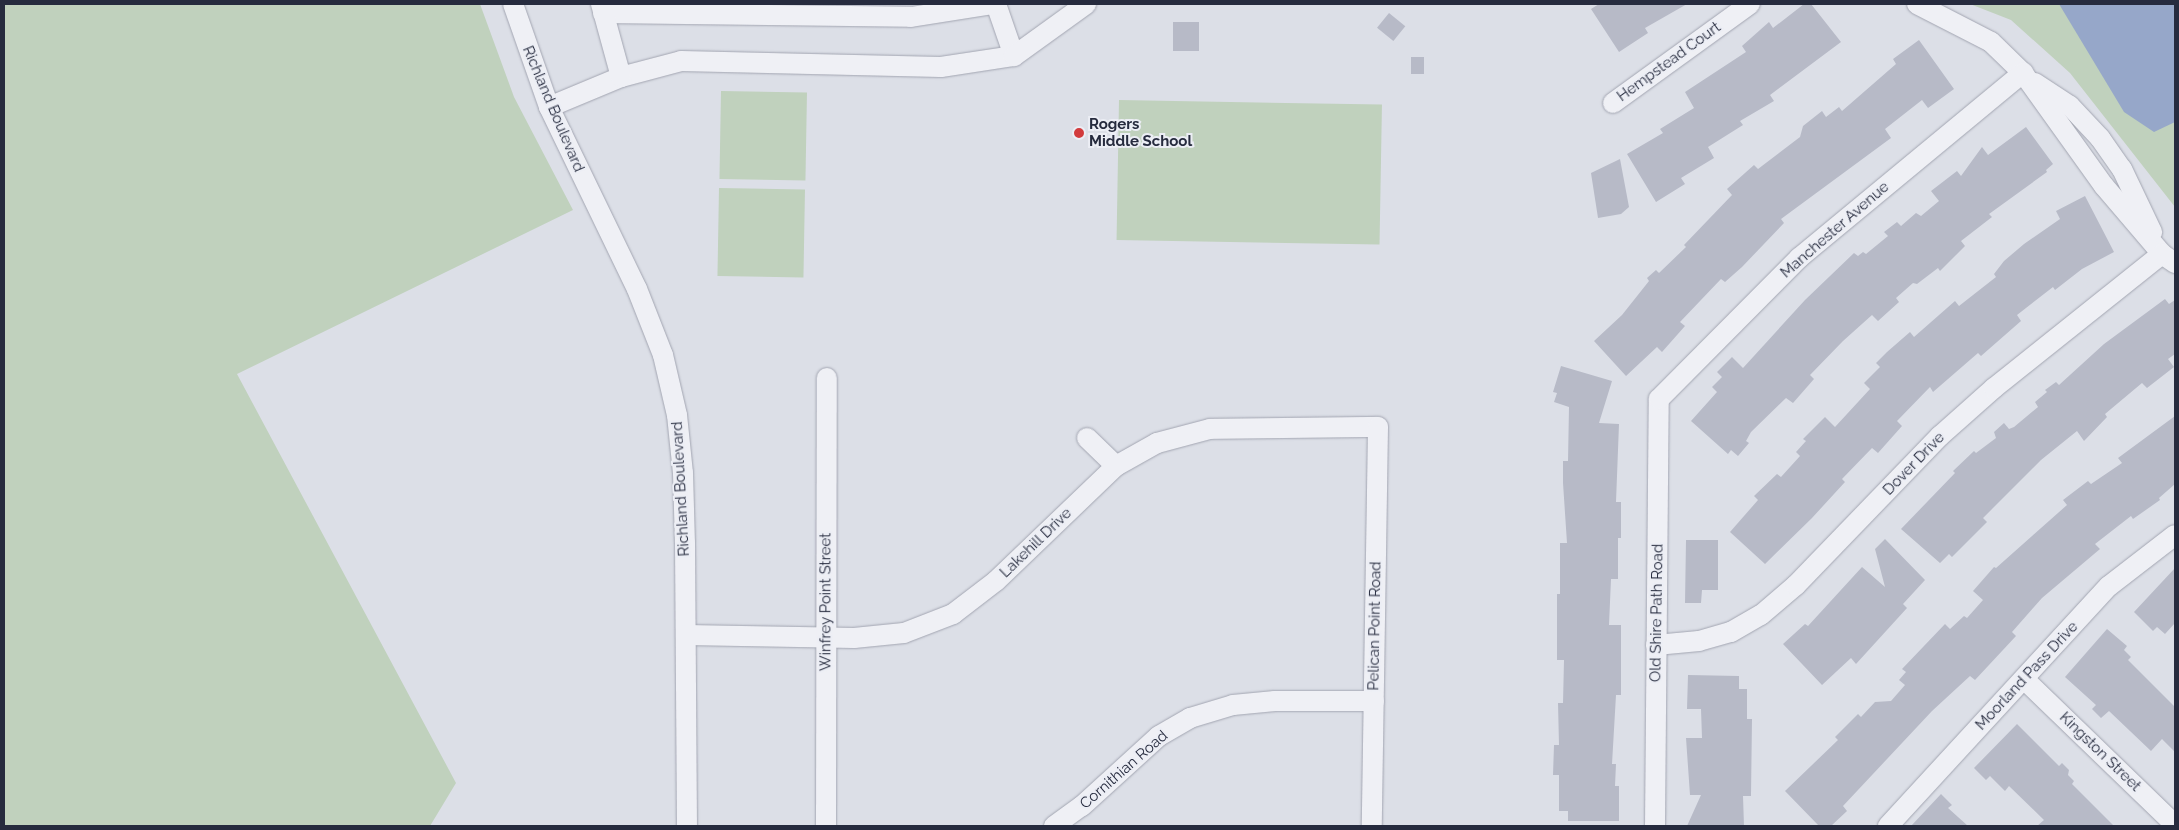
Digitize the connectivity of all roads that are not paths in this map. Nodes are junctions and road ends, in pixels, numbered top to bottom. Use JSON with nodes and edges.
{"nodes":[{"id":1,"x":514,"y":4,"type":"edge"},
{"id":2,"x":992,"y":4,"type":"edge"},
{"id":3,"x":996,"y":4,"type":"edge"},
{"id":4,"x":1086,"y":4,"type":"edge"},
{"id":5,"x":1750,"y":4,"type":"edge"},
{"id":6,"x":1917,"y":4,"type":"edge"},
{"id":7,"x":602,"y":8,"type":"edge"},
{"id":8,"x":1014,"y":56,"type":"junction"},
{"id":9,"x":2024,"y":75,"type":"junction"},
{"id":10,"x":621,"y":76,"type":"junction"},
{"id":11,"x":1613,"y":103,"type":"dead end"},
{"id":12,"x":549,"y":107,"type":"junction"},
{"id":13,"x":2169,"y":259,"type":"edge"},
{"id":14,"x":827,"y":378,"type":"dead end"},
{"id":15,"x":1658,"y":399,"type":"joint"},
{"id":16,"x":1378,"y":427,"type":"joint"},
{"id":17,"x":1087,"y":438,"type":"dead end"},
{"id":18,"x":1116,"y":466,"type":"junction"},
{"id":19,"x":2175,"y":535,"type":"edge"},
{"id":20,"x":686,"y":635,"type":"junction"},
{"id":21,"x":826,"y":638,"type":"junction"},
{"id":22,"x":1656,"y":645,"type":"junction"},
{"id":23,"x":2024,"y":679,"type":"junction"},
{"id":24,"x":1374,"y":701,"type":"junction"},
{"id":25,"x":2175,"y":825,"type":"edge"},
{"id":26,"x":687,"y":826,"type":"edge"},
{"id":27,"x":826,"y":826,"type":"edge"},
{"id":28,"x":1054,"y":826,"type":"edge"},
{"id":29,"x":1372,"y":826,"type":"edge"},
{"id":30,"x":1655,"y":826,"type":"edge"},
{"id":31,"x":1888,"y":826,"type":"edge"}],
"edges":[{"from":1,"to":12,"type":"street","name":"Richland Boulevard"},
{"from":2,"to":7,"type":"street"},
{"from":3,"to":8,"type":"street"},
{"from":4,"to":8,"type":"street"},
{"from":5,"to":11,"type":"street","name":"Hempstead Court"},
{"from":6,"to":9,"type":"street"},
{"from":7,"to":10,"type":"street"},
{"from":8,"to":10,"type":"street"},
{"from":9,"to":13,"type":"street"},
{"from":9,"to":15,"type":"street","name":"Manchester Avenue"},
{"from":10,"to":12,"type":"street"},
{"from":12,"to":20,"type":"street","name":"Richland Boulevard"},
{"from":13,"to":22,"type":"street","name":"Dover Drive"},
{"from":14,"to":21,"type":"street","name":"Winfrey Point Street"},
{"from":15,"to":22,"type":"street","name":"Old Shire Path Road"},
{"from":16,"to":18,"type":"street","name":"Lakehill Drive"},
{"from":16,"to":24,"type":"street","name":"Pelican Point Road"},
{"from":17,"to":18,"type":"street"},
{"from":18,"to":21,"type":"street","name":"Lakehill Drive"},
{"from":19,"to":23,"type":"street","name":"Moorland Pass Drive"},
{"from":20,"to":21,"type":"street","name":"Lakehill Drive"},
{"from":20,"to":26,"type":"street","name":"Richland Boulevard"},
{"from":21,"to":27,"type":"street","name":"Winfrey Point Street"},
{"from":22,"to":30,"type":"street","name":"Old Shire Path Road"},
{"from":23,"to":25,"type":"street","name":"Kingston Street"},
{"from":23,"to":31,"type":"street","name":"Moorland Pass Drive"},
{"from":24,"to":28,"type":"street","name":"Cornithian Road"},
{"from":24,"to":29,"type":"street","name":"Pelican Point Road"}]}
